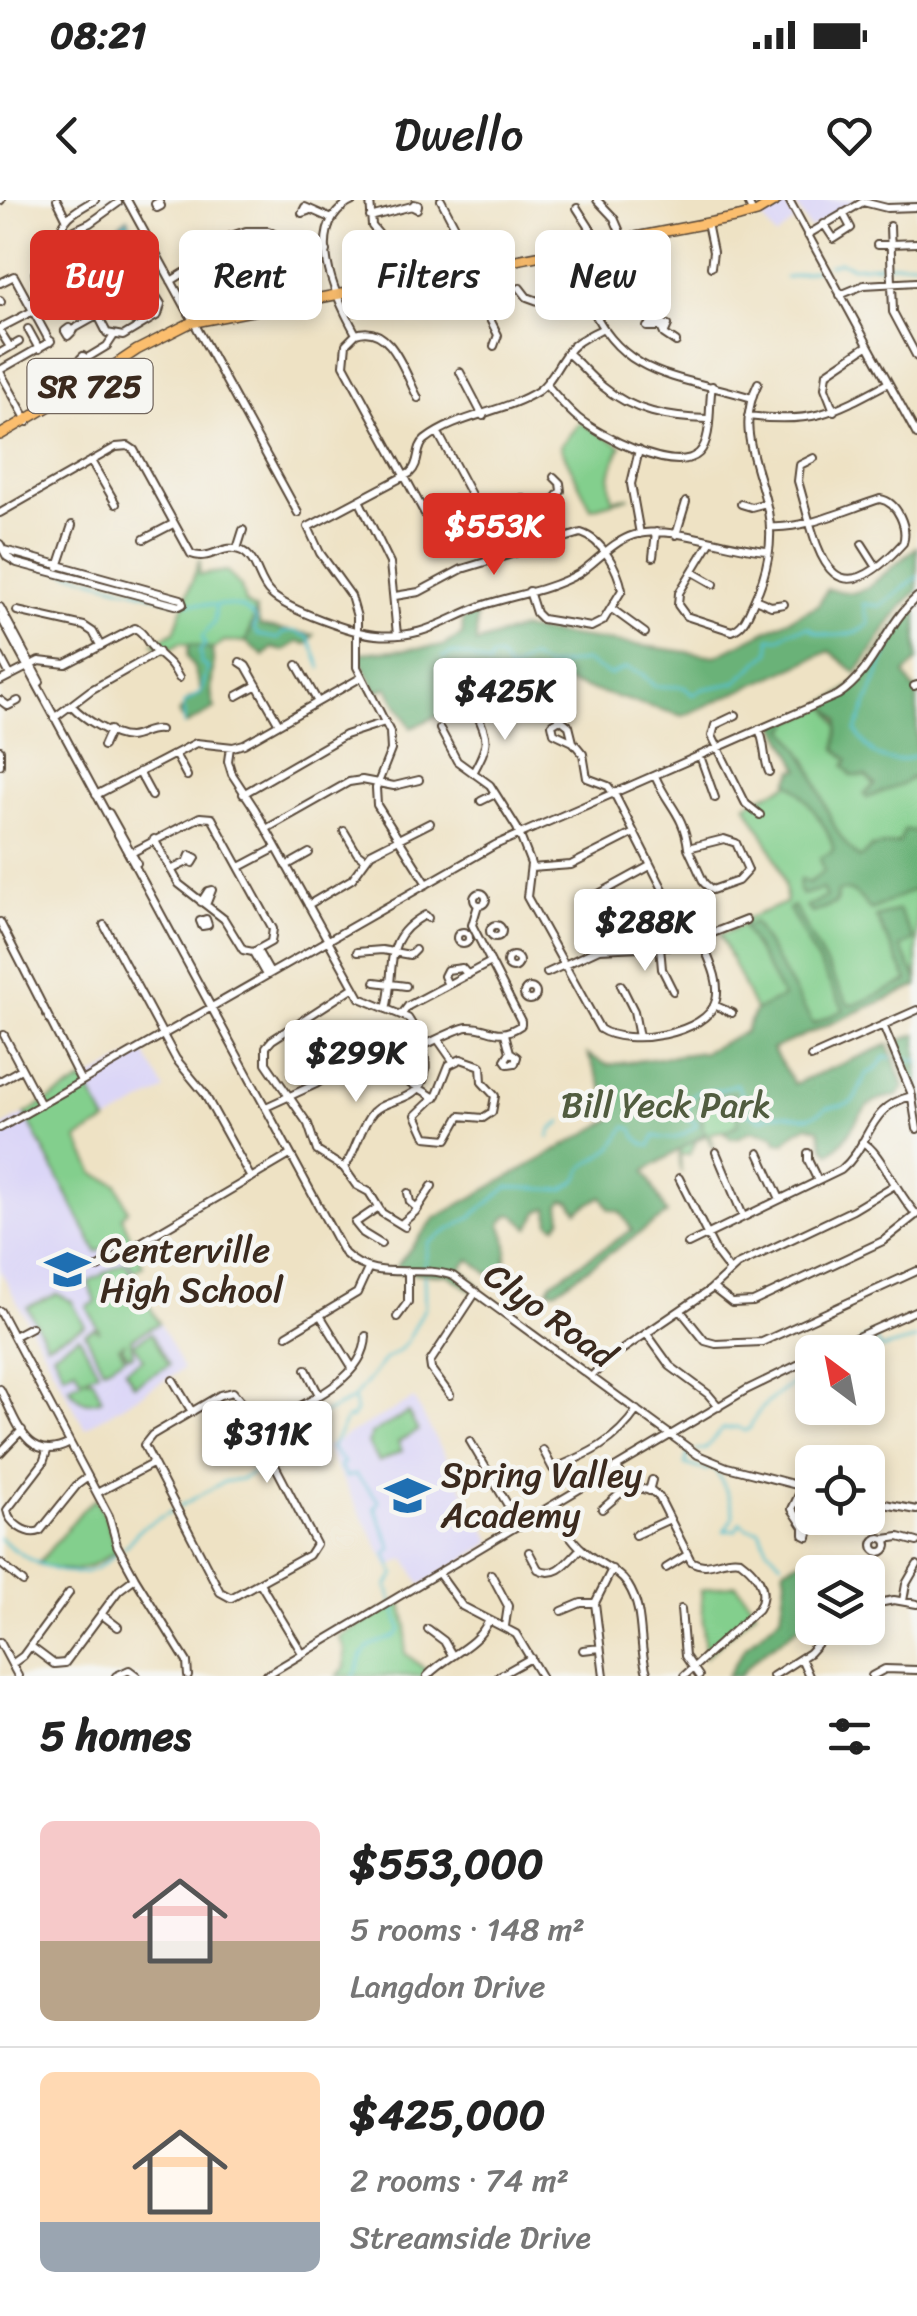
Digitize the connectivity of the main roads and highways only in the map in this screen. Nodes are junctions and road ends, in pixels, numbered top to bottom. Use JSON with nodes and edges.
{"nodes":[{"id":1,"x":778,"y":200,"type":"edge"},
{"id":2,"x":0,"y":438,"type":"edge"}],
"edges":[{"from":1,"to":2,"type":"main road","number":"SR 725"}]}
